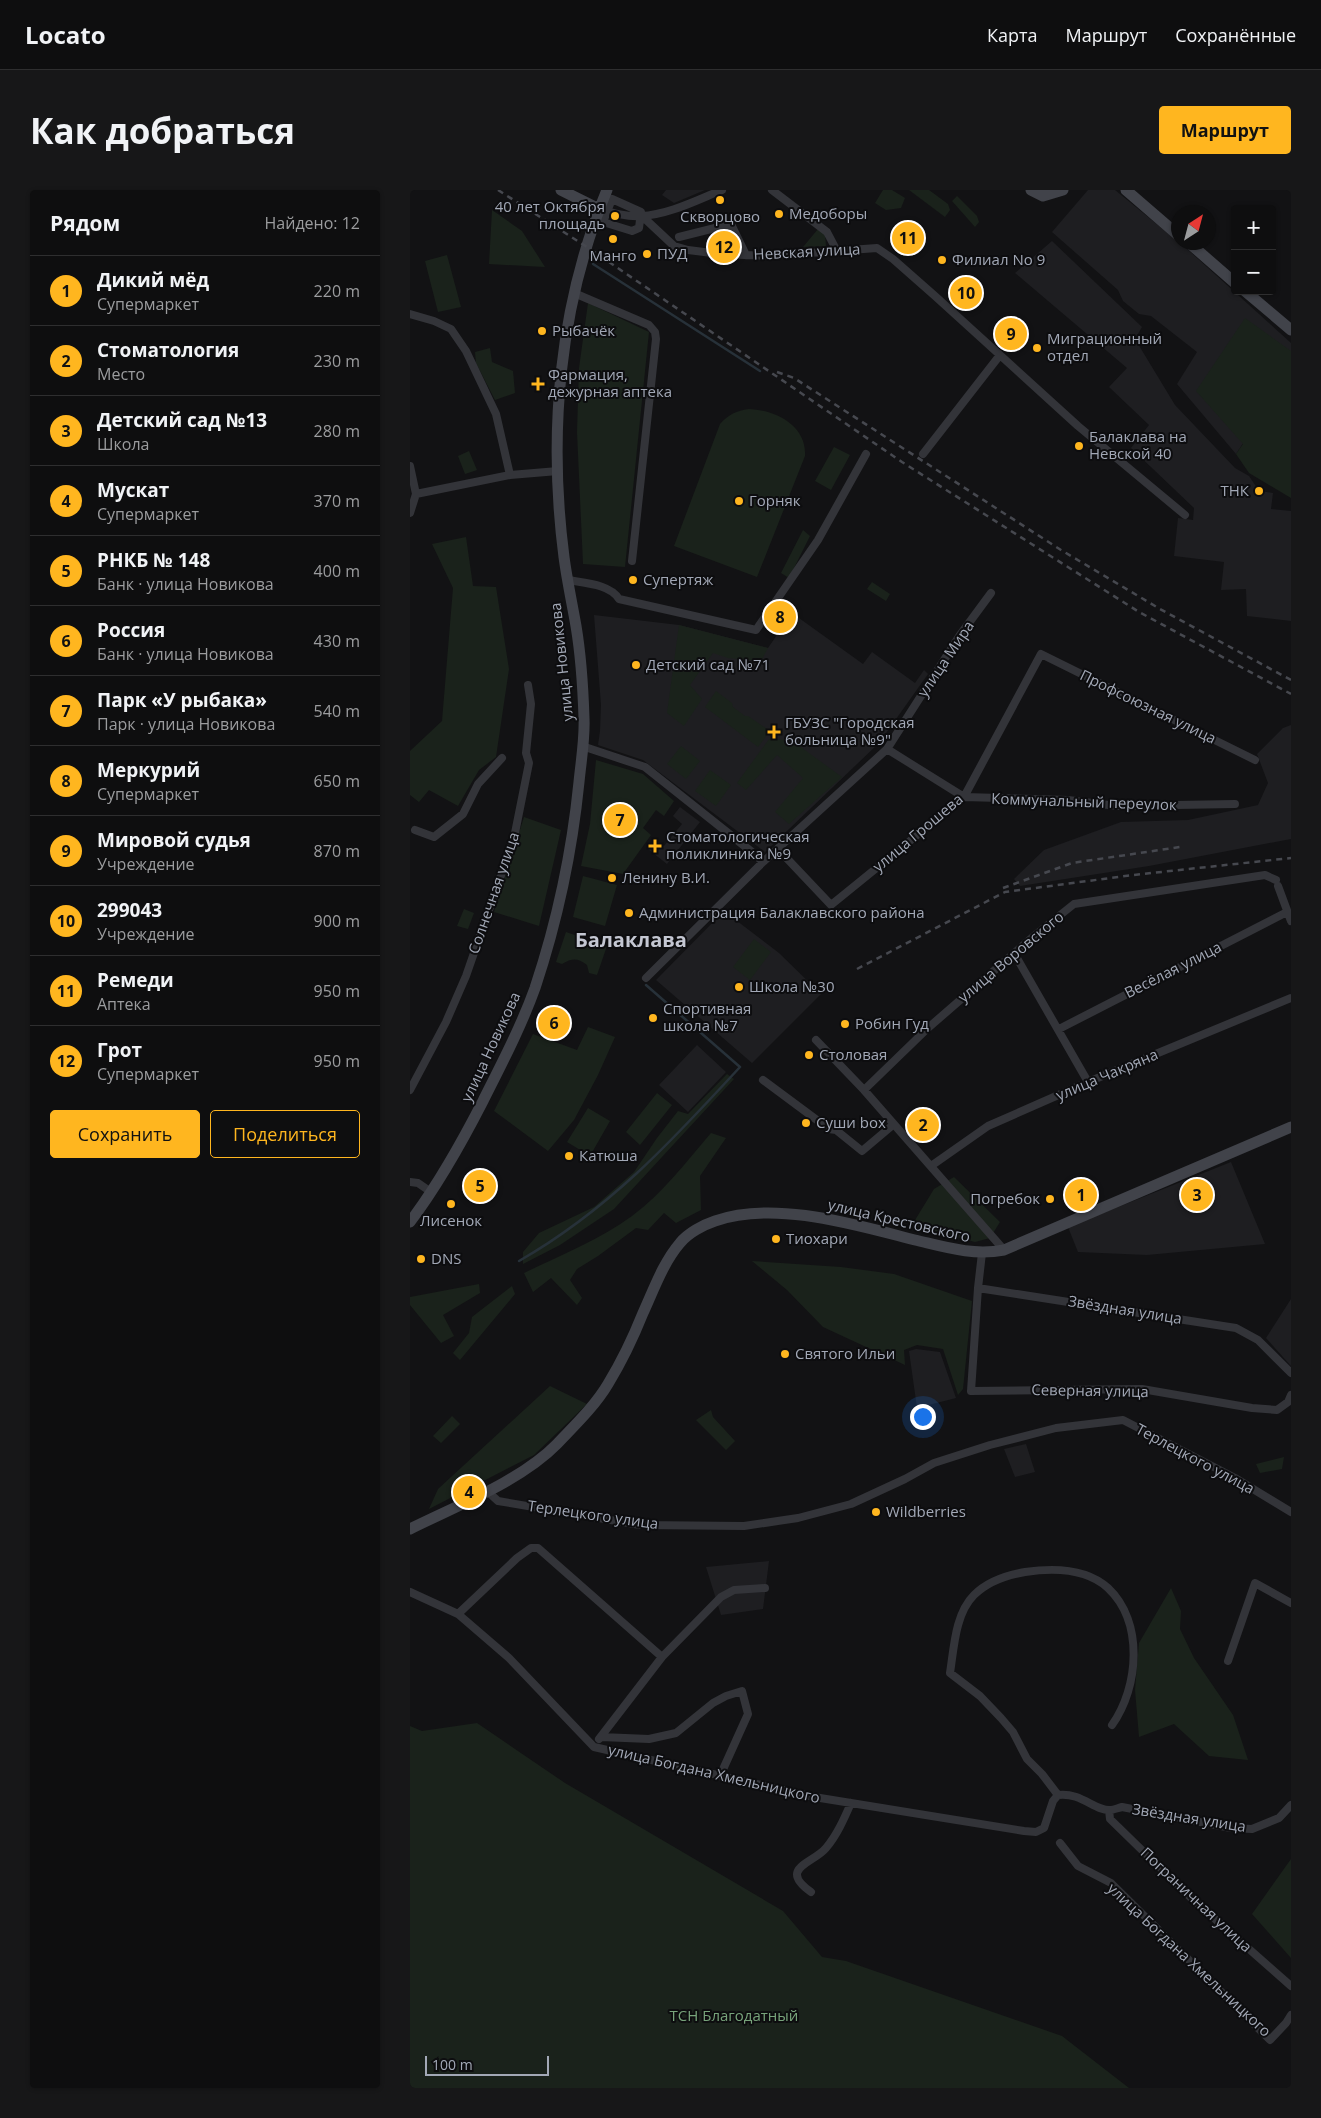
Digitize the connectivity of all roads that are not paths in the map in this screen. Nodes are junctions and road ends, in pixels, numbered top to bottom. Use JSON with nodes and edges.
{"nodes":[{"id":1,"x":561,"y":190,"type":"edge"},
{"id":2,"x":608,"y":190,"type":"edge"},
{"id":3,"x":722,"y":190,"type":"edge"},
{"id":4,"x":772,"y":190,"type":"edge"},
{"id":5,"x":1031,"y":190,"type":"edge"},
{"id":6,"x":1063,"y":190,"type":"edge"},
{"id":7,"x":1126,"y":190,"type":"edge"},
{"id":8,"x":603,"y":210,"type":"junction"},
{"id":9,"x":641,"y":216,"type":"junction"},
{"id":10,"x":1171,"y":229,"type":"edge"},
{"id":11,"x":679,"y":237,"type":"dead end"},
{"id":12,"x":1197,"y":250,"type":"edge"},
{"id":13,"x":837,"y":251,"type":"junction"},
{"id":14,"x":746,"y":255,"type":"junction"},
{"id":15,"x":1231,"y":280,"type":"edge"},
{"id":16,"x":574,"y":293,"type":"junction"},
{"id":17,"x":1250,"y":295,"type":"edge"},
{"id":18,"x":410,"y":314,"type":"edge"},
{"id":19,"x":1291,"y":330,"type":"edge"},
{"id":20,"x":1000,"y":355,"type":"junction"},
{"id":21,"x":866,"y":454,"type":"dead end"},
{"id":22,"x":923,"y":454,"type":"dead end"},
{"id":23,"x":410,"y":466,"type":"edge"},
{"id":24,"x":558,"y":471,"type":"junction"},
{"id":25,"x":510,"y":475,"type":"junction"},
{"id":26,"x":416,"y":494,"type":"junction"},
{"id":27,"x":410,"y":513,"type":"edge"},
{"id":28,"x":1185,"y":516,"type":"dead end"},
{"id":29,"x":632,"y":561,"type":"dead end"},
{"id":30,"x":568,"y":580,"type":"junction"},
{"id":31,"x":991,"y":592,"type":"dead end"},
{"id":32,"x":1040,"y":654,"type":"joint"},
{"id":33,"x":528,"y":685,"type":"dead end"},
{"id":34,"x":582,"y":746,"type":"junction"},
{"id":35,"x":887,"y":749,"type":"junction"},
{"id":36,"x":502,"y":758,"type":"dead end"},
{"id":37,"x":1255,"y":760,"type":"dead end"},
{"id":38,"x":964,"y":797,"type":"junction"},
{"id":39,"x":1235,"y":804,"type":"dead end"},
{"id":40,"x":415,"y":830,"type":"dead end"},
{"id":41,"x":778,"y":848,"type":"junction"},
{"id":42,"x":763,"y":862,"type":"junction"},
{"id":43,"x":1287,"y":912,"type":"junction"},
{"id":44,"x":1291,"y":921,"type":"edge"},
{"id":45,"x":1014,"y":953,"type":"junction"},
{"id":46,"x":646,"y":978,"type":"dead end"},
{"id":47,"x":1291,"y":998,"type":"edge"},
{"id":48,"x":1059,"y":1029,"type":"junction"},
{"id":49,"x":816,"y":1040,"type":"dead end"},
{"id":50,"x":763,"y":1080,"type":"dead end"},
{"id":51,"x":1088,"y":1082,"type":"junction"},
{"id":52,"x":410,"y":1090,"type":"edge"},
{"id":53,"x":864,"y":1090,"type":"junction"},
{"id":54,"x":894,"y":1124,"type":"junction"},
{"id":55,"x":1291,"y":1126,"type":"edge"},
{"id":56,"x":931,"y":1166,"type":"junction"},
{"id":57,"x":410,"y":1182,"type":"edge"},
{"id":58,"x":431,"y":1192,"type":"junction"},
{"id":59,"x":410,"y":1222,"type":"edge"},
{"id":60,"x":1004,"y":1250,"type":"junction"},
{"id":61,"x":982,"y":1253,"type":"junction"},
{"id":62,"x":978,"y":1288,"type":"junction"},
{"id":63,"x":1291,"y":1373,"type":"edge"},
{"id":64,"x":1291,"y":1395,"type":"edge"},
{"id":65,"x":487,"y":1491,"type":"junction"},
{"id":66,"x":1291,"y":1512,"type":"edge"},
{"id":67,"x":410,"y":1529,"type":"edge"},
{"id":68,"x":765,"y":1588,"type":"dead end"},
{"id":69,"x":410,"y":1592,"type":"edge"},
{"id":70,"x":1291,"y":1603,"type":"edge"},
{"id":71,"x":458,"y":1614,"type":"junction"},
{"id":72,"x":662,"y":1657,"type":"junction"},
{"id":73,"x":1228,"y":1661,"type":"dead end"},
{"id":74,"x":1112,"y":1725,"type":"dead end"},
{"id":75,"x":601,"y":1737,"type":"junction"},
{"id":76,"x":594,"y":1747,"type":"junction"},
{"id":77,"x":720,"y":1776,"type":"junction"},
{"id":78,"x":1058,"y":1795,"type":"junction"},
{"id":79,"x":851,"y":1803,"type":"junction"},
{"id":80,"x":1291,"y":1805,"type":"edge"},
{"id":81,"x":1109,"y":1810,"type":"junction"},
{"id":82,"x":1060,"y":1844,"type":"dead end"},
{"id":83,"x":811,"y":1892,"type":"dead end"},
{"id":84,"x":1291,"y":1986,"type":"edge"},
{"id":85,"x":1291,"y":2015,"type":"edge"}],
"edges":[{"from":1,"to":8,"type":"main road"},
{"from":2,"to":8,"type":"main road","name":"улица Новикова"},
{"from":3,"to":9,"type":"street"},
{"from":4,"to":13,"type":"street"},
{"from":5,"to":6,"type":"main road"},
{"from":7,"to":10,"type":"main road"},
{"from":8,"to":9,"type":"street"},
{"from":8,"to":9,"type":"street"},
{"from":8,"to":9,"type":"street"},
{"from":8,"to":16,"type":"main road","name":"улица Новикова"},
{"from":9,"to":14,"type":"street","name":"Невская улица"},
{"from":11,"to":14,"type":"street"},
{"from":12,"to":15,"type":"main road"},
{"from":13,"to":14,"type":"street","name":"Невская улица"},
{"from":13,"to":20,"type":"street","name":"Невская улица"},
{"from":16,"to":24,"type":"main road","name":"улица Новикова"},
{"from":16,"to":29,"type":"street"},
{"from":17,"to":19,"type":"main road"},
{"from":18,"to":25,"type":"street"},
{"from":20,"to":22,"type":"street"},
{"from":20,"to":28,"type":"street","name":"Невская улица"},
{"from":21,"to":30,"type":"street"},
{"from":23,"to":26,"type":"street"},
{"from":24,"to":25,"type":"street"},
{"from":24,"to":30,"type":"main road","name":"улица Новикова"},
{"from":25,"to":26,"type":"street"},
{"from":26,"to":27,"type":"street"},
{"from":30,"to":34,"type":"main road","name":"улица Новикова"},
{"from":31,"to":35,"type":"street","name":"улица Мира"},
{"from":32,"to":37,"type":"street","name":"Профсоюзная улица"},
{"from":32,"to":38,"type":"street","name":"улица Грошева"},
{"from":33,"to":52,"type":"street","name":"Солнечная улица"},
{"from":34,"to":42,"type":"street"},
{"from":34,"to":58,"type":"main road","name":"улица Новикова"},
{"from":35,"to":38,"type":"street"},
{"from":35,"to":41,"type":"street","name":"улица Мира"},
{"from":36,"to":40,"type":"street"},
{"from":38,"to":39,"type":"street","name":"Коммунальный переулок"},
{"from":38,"to":41,"type":"street","name":"улица Грошева"},
{"from":41,"to":42,"type":"street","name":"улица Мира"},
{"from":42,"to":46,"type":"street","name":"улица Мира"},
{"from":43,"to":44,"type":"street"},
{"from":43,"to":45,"type":"street","name":"улица Воровского"},
{"from":43,"to":48,"type":"street","name":"Весёлая улица"},
{"from":45,"to":48,"type":"street"},
{"from":45,"to":53,"type":"street","name":"улица Воровского"},
{"from":47,"to":51,"type":"street","name":"улица Чакряна"},
{"from":48,"to":51,"type":"street"},
{"from":49,"to":53,"type":"street"},
{"from":50,"to":54,"type":"street"},
{"from":51,"to":56,"type":"street","name":"улица Чакряна"},
{"from":53,"to":54,"type":"street"},
{"from":54,"to":56,"type":"street"},
{"from":55,"to":60,"type":"main road","name":"улица Крестовского"},
{"from":56,"to":60,"type":"street"},
{"from":57,"to":58,"type":"street"},
{"from":58,"to":59,"type":"main road","name":"улица Новикова"},
{"from":60,"to":61,"type":"main road","name":"улица Крестовского"},
{"from":61,"to":62,"type":"street"},
{"from":61,"to":65,"type":"main road","name":"улица Крестовского"},
{"from":62,"to":63,"type":"street","name":"Звёздная улица"},
{"from":62,"to":64,"type":"street","name":"Северная улица"},
{"from":65,"to":66,"type":"street","name":"Терлецкого улица"},
{"from":65,"to":67,"type":"main road","name":"улица Крестовского"},
{"from":68,"to":72,"type":"street"},
{"from":69,"to":71,"type":"street","name":"улица Богдана Хмельницкого"},
{"from":70,"to":73,"type":"street"},
{"from":71,"to":72,"type":"street"},
{"from":71,"to":76,"type":"street","name":"улица Богдана Хмельницкого"},
{"from":72,"to":75,"type":"street"},
{"from":74,"to":78,"type":"street"},
{"from":75,"to":76,"type":"street"},
{"from":75,"to":77,"type":"street"},
{"from":76,"to":77,"type":"street","name":"улица Богдана Хмельницкого"},
{"from":77,"to":79,"type":"street","name":"улица Богдана Хмельницкого"},
{"from":78,"to":79,"type":"street","name":"улица Богдана Хмельницкого"},
{"from":78,"to":81,"type":"street"},
{"from":79,"to":83,"type":"street"},
{"from":80,"to":81,"type":"street","name":"Звёздная улица"},
{"from":81,"to":84,"type":"street","name":"Пограничная улица"},
{"from":82,"to":85,"type":"street","name":"улица Богдана Хмельницкого"}]}
